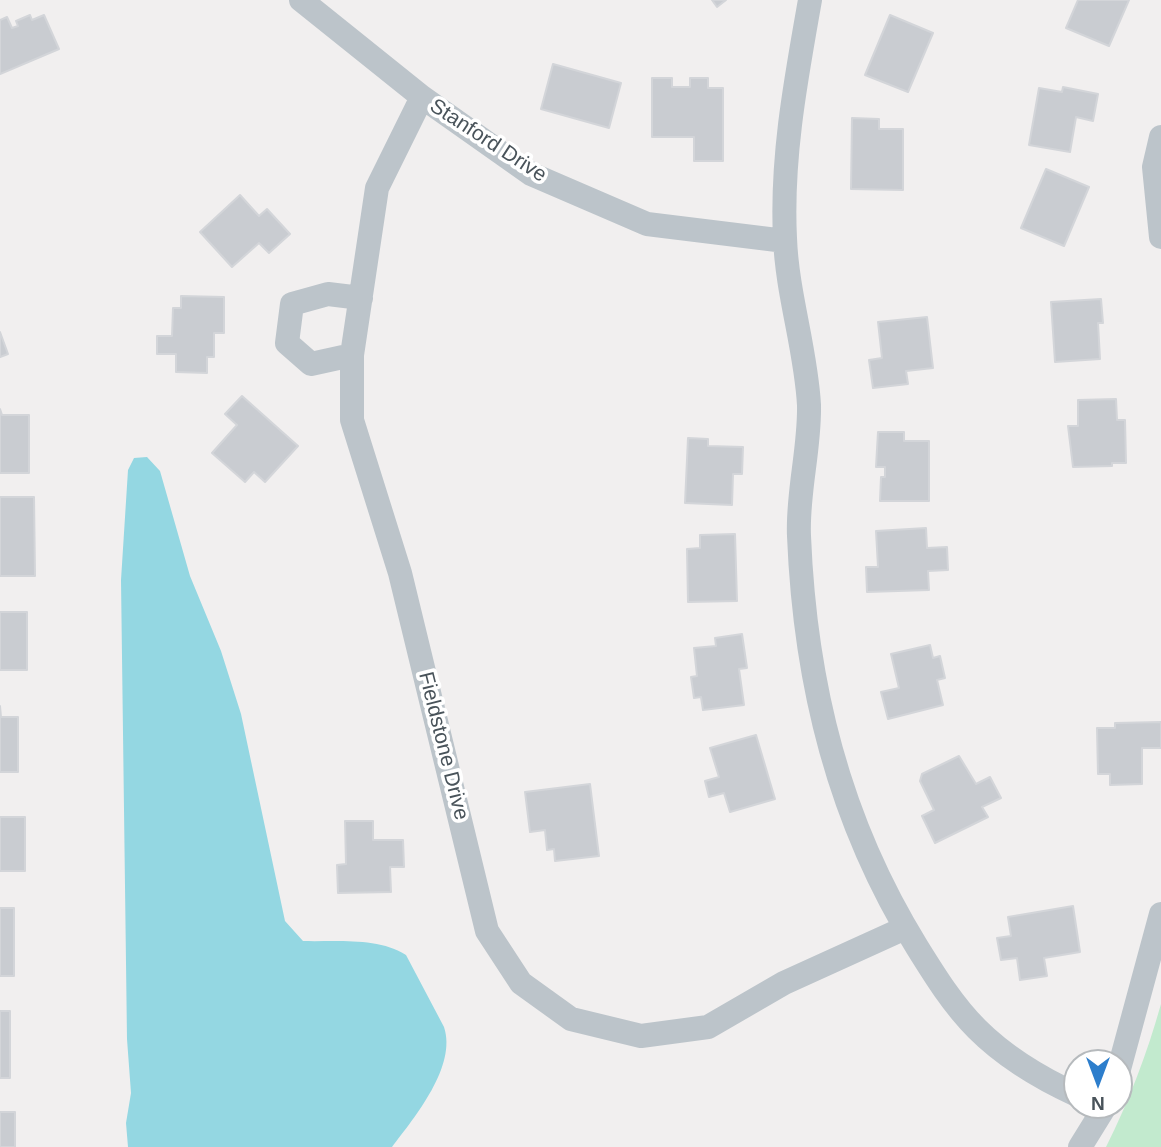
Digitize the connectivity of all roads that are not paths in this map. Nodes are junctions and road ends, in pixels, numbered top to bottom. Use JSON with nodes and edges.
{"nodes":[{"id":1,"x":301,"y":0,"type":"edge"},
{"id":2,"x":810,"y":0,"type":"edge"},
{"id":3,"x":422,"y":97,"type":"junction"},
{"id":4,"x":1161,"y":137,"type":"edge"},
{"id":5,"x":1161,"y":237,"type":"edge"},
{"id":6,"x":785,"y":241,"type":"junction"},
{"id":7,"x":361,"y":298,"type":"junction"},
{"id":8,"x":352,"y":355,"type":"junction"},
{"id":9,"x":1161,"y":914,"type":"edge"},
{"id":10,"x":905,"y":928,"type":"junction"},
{"id":11,"x":1124,"y":1049,"type":"edge"},
{"id":12,"x":1063,"y":1088,"type":"edge"},
{"id":13,"x":1096,"y":1119,"type":"edge"},
{"id":14,"x":1080,"y":1147,"type":"edge"}],
"edges":[{"from":1,"to":3,"type":"street","name":"Stanford Drive"},
{"from":2,"to":6,"type":"street"},
{"from":3,"to":6,"type":"street","name":"Stanford Drive"},
{"from":3,"to":7,"type":"street","name":"Fieldstone Drive"},
{"from":4,"to":5,"type":"street"},
{"from":6,"to":10,"type":"street"},
{"from":7,"to":8,"type":"street","name":"Fieldstone Drive"},
{"from":7,"to":8,"type":"street"},
{"from":8,"to":10,"type":"street","name":"Fieldstone Drive"},
{"from":9,"to":11,"type":"street"},
{"from":10,"to":12,"type":"street"},
{"from":13,"to":14,"type":"street"}]}
